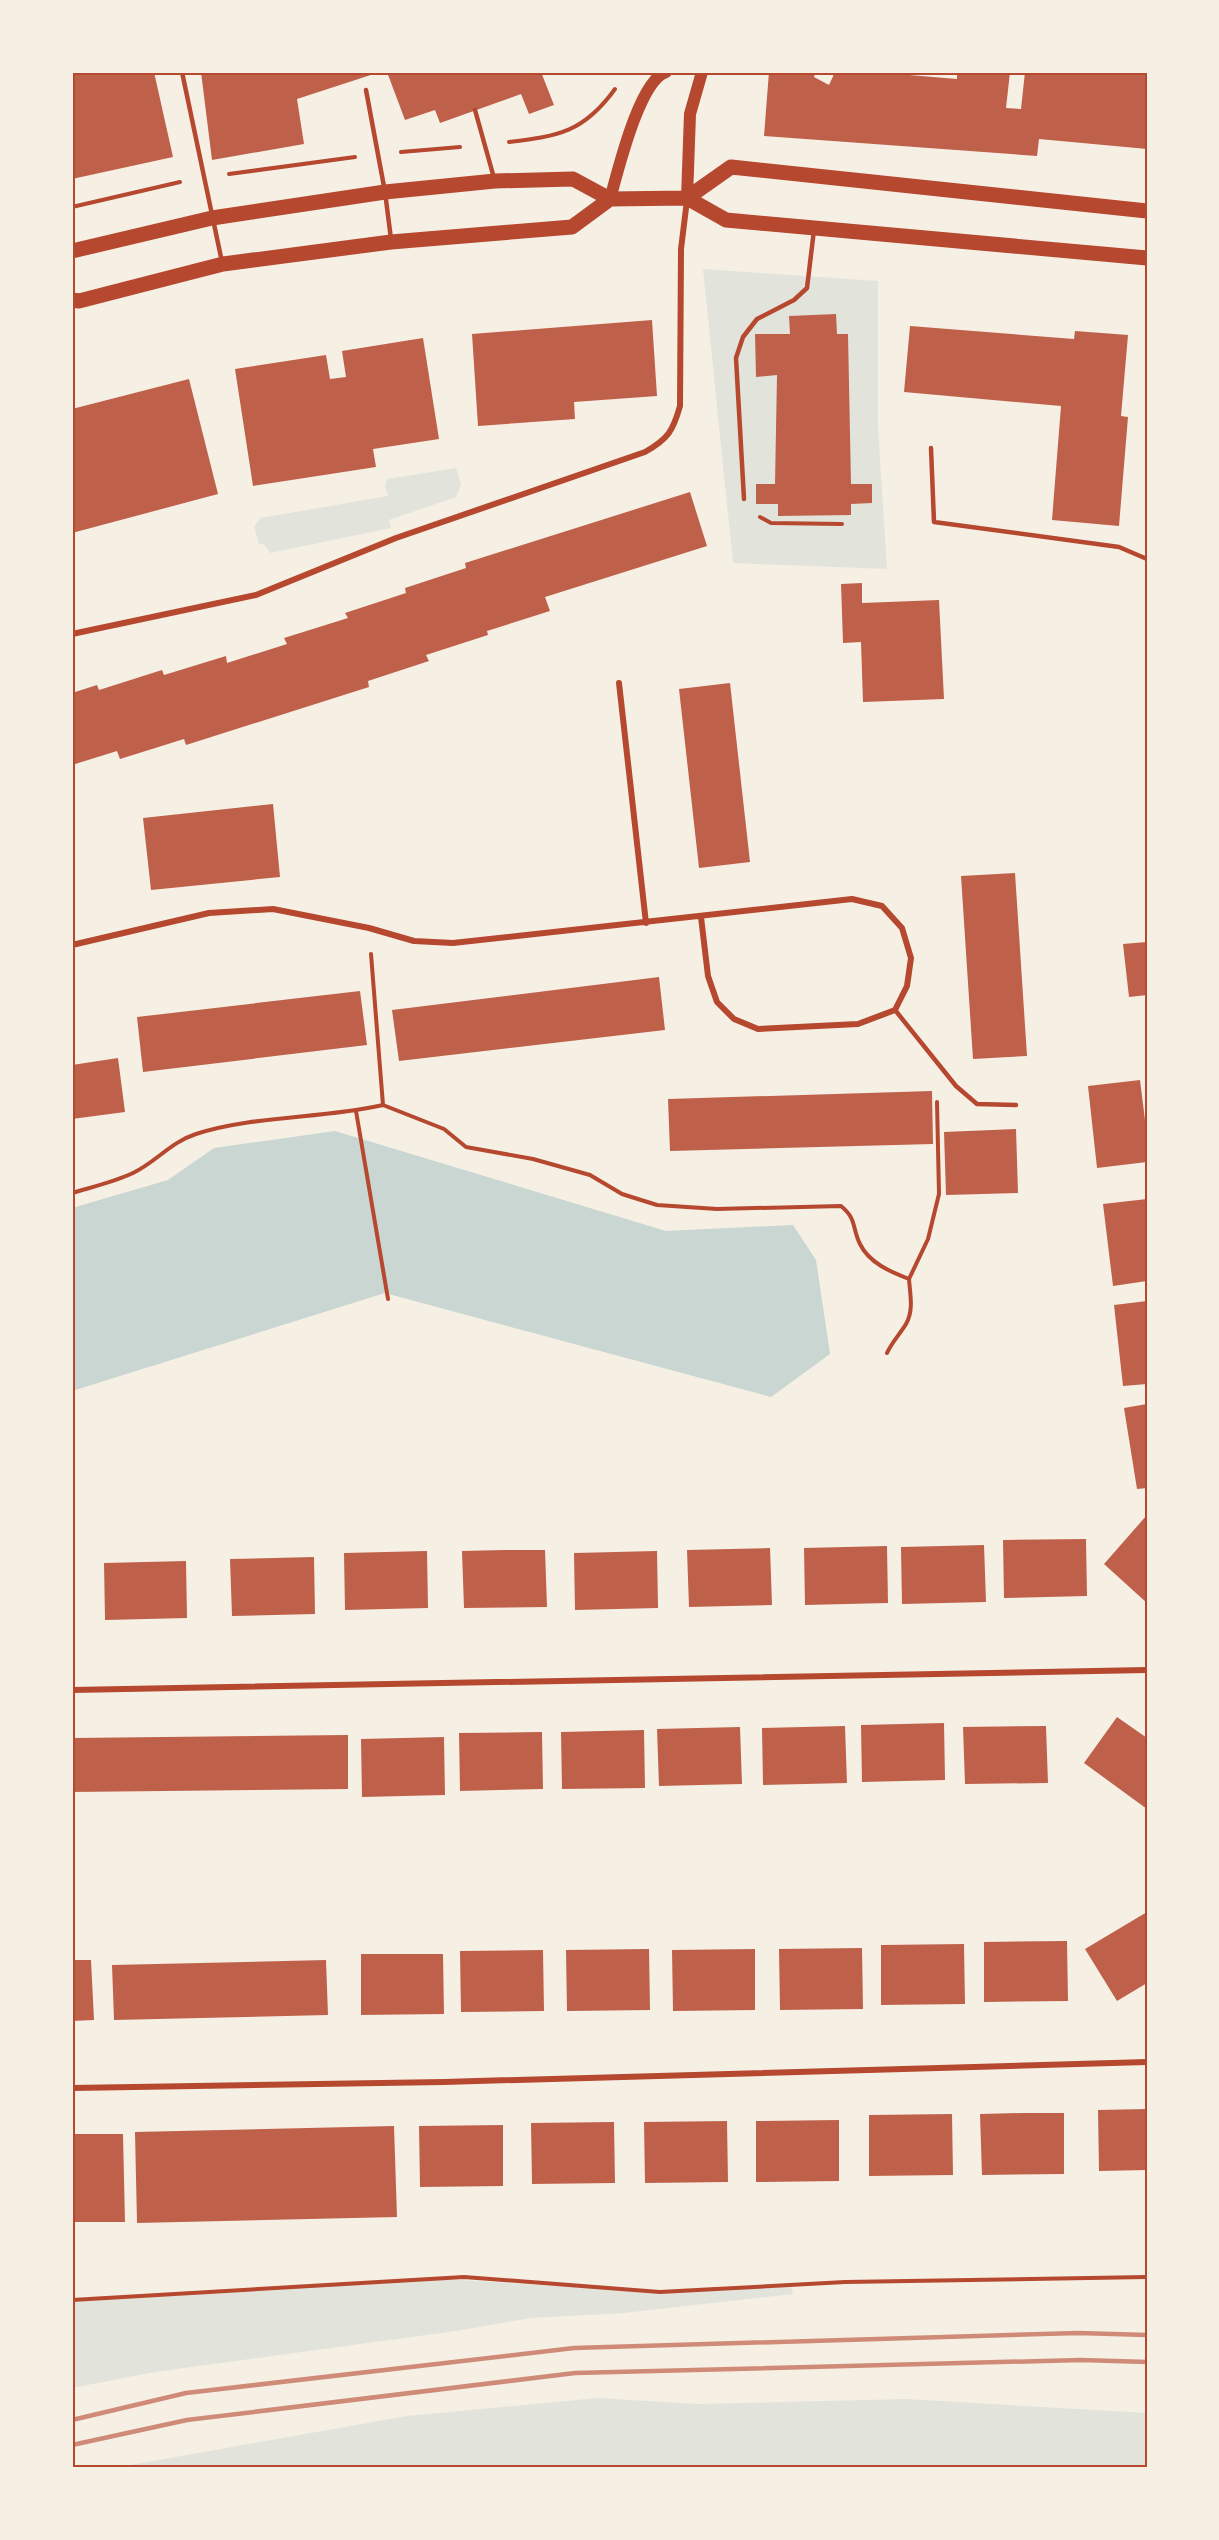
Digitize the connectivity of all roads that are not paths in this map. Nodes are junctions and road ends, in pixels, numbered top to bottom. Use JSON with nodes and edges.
{"nodes":[{"id":1,"x":182,"y":72,"type":"edge"},
{"id":2,"x":666,"y":72,"type":"edge"},
{"id":3,"x":702,"y":72,"type":"edge"},
{"id":4,"x":366,"y":90,"type":"dead end"},
{"id":5,"x":475,"y":110,"type":"dead end"},
{"id":6,"x":495,"y":181,"type":"junction"},
{"id":7,"x":385,"y":192,"type":"junction"},
{"id":8,"x":687,"y":198,"type":"junction"},
{"id":9,"x":610,"y":199,"type":"junction"},
{"id":10,"x":1147,"y":211,"type":"edge"},
{"id":11,"x":212,"y":218,"type":"junction"},
{"id":12,"x":814,"y":227,"type":"junction"},
{"id":13,"x":391,"y":242,"type":"junction"},
{"id":14,"x":72,"y":251,"type":"edge"},
{"id":15,"x":1147,"y":258,"type":"edge"},
{"id":16,"x":223,"y":264,"type":"junction"},
{"id":17,"x":72,"y":300,"type":"edge"},
{"id":18,"x":931,"y":448,"type":"dead end"},
{"id":19,"x":744,"y":499,"type":"road end"},
{"id":20,"x":1147,"y":559,"type":"edge"},
{"id":21,"x":72,"y":634,"type":"edge"},
{"id":22,"x":619,"y":683,"type":"dead end"},
{"id":23,"x":701,"y":917,"type":"junction"},
{"id":24,"x":646,"y":923,"type":"junction"},
{"id":25,"x":72,"y":945,"type":"edge"},
{"id":26,"x":895,"y":1010,"type":"junction"},
{"id":27,"x":1016,"y":1105,"type":"dead end"},
{"id":28,"x":1147,"y":1670,"type":"edge"},
{"id":29,"x":72,"y":1690,"type":"edge"},
{"id":30,"x":1147,"y":2062,"type":"edge"},
{"id":31,"x":72,"y":2088,"type":"edge"}],
"edges":[{"from":1,"to":11,"type":"lane"},
{"from":2,"to":9,"type":"main road"},
{"from":3,"to":8,"type":"main road"},
{"from":4,"to":7,"type":"lane"},
{"from":5,"to":6,"type":"lane"},
{"from":6,"to":7,"type":"main road"},
{"from":6,"to":9,"type":"main road"},
{"from":7,"to":11,"type":"main road"},
{"from":7,"to":13,"type":"lane"},
{"from":8,"to":9,"type":"main road"},
{"from":8,"to":10,"type":"main road"},
{"from":8,"to":12,"type":"main road"},
{"from":8,"to":21,"type":"street"},
{"from":9,"to":13,"type":"main road"},
{"from":11,"to":14,"type":"main road"},
{"from":11,"to":16,"type":"lane"},
{"from":12,"to":15,"type":"main road"},
{"from":12,"to":19,"type":"lane"},
{"from":13,"to":16,"type":"main road"},
{"from":16,"to":17,"type":"main road"},
{"from":18,"to":20,"type":"lane"},
{"from":22,"to":24,"type":"street"},
{"from":23,"to":24,"type":"street"},
{"from":23,"to":26,"type":"street"},
{"from":23,"to":26,"type":"street"},
{"from":24,"to":25,"type":"street"},
{"from":26,"to":27,"type":"lane"},
{"from":28,"to":29,"type":"street"},
{"from":30,"to":31,"type":"street"}]}
